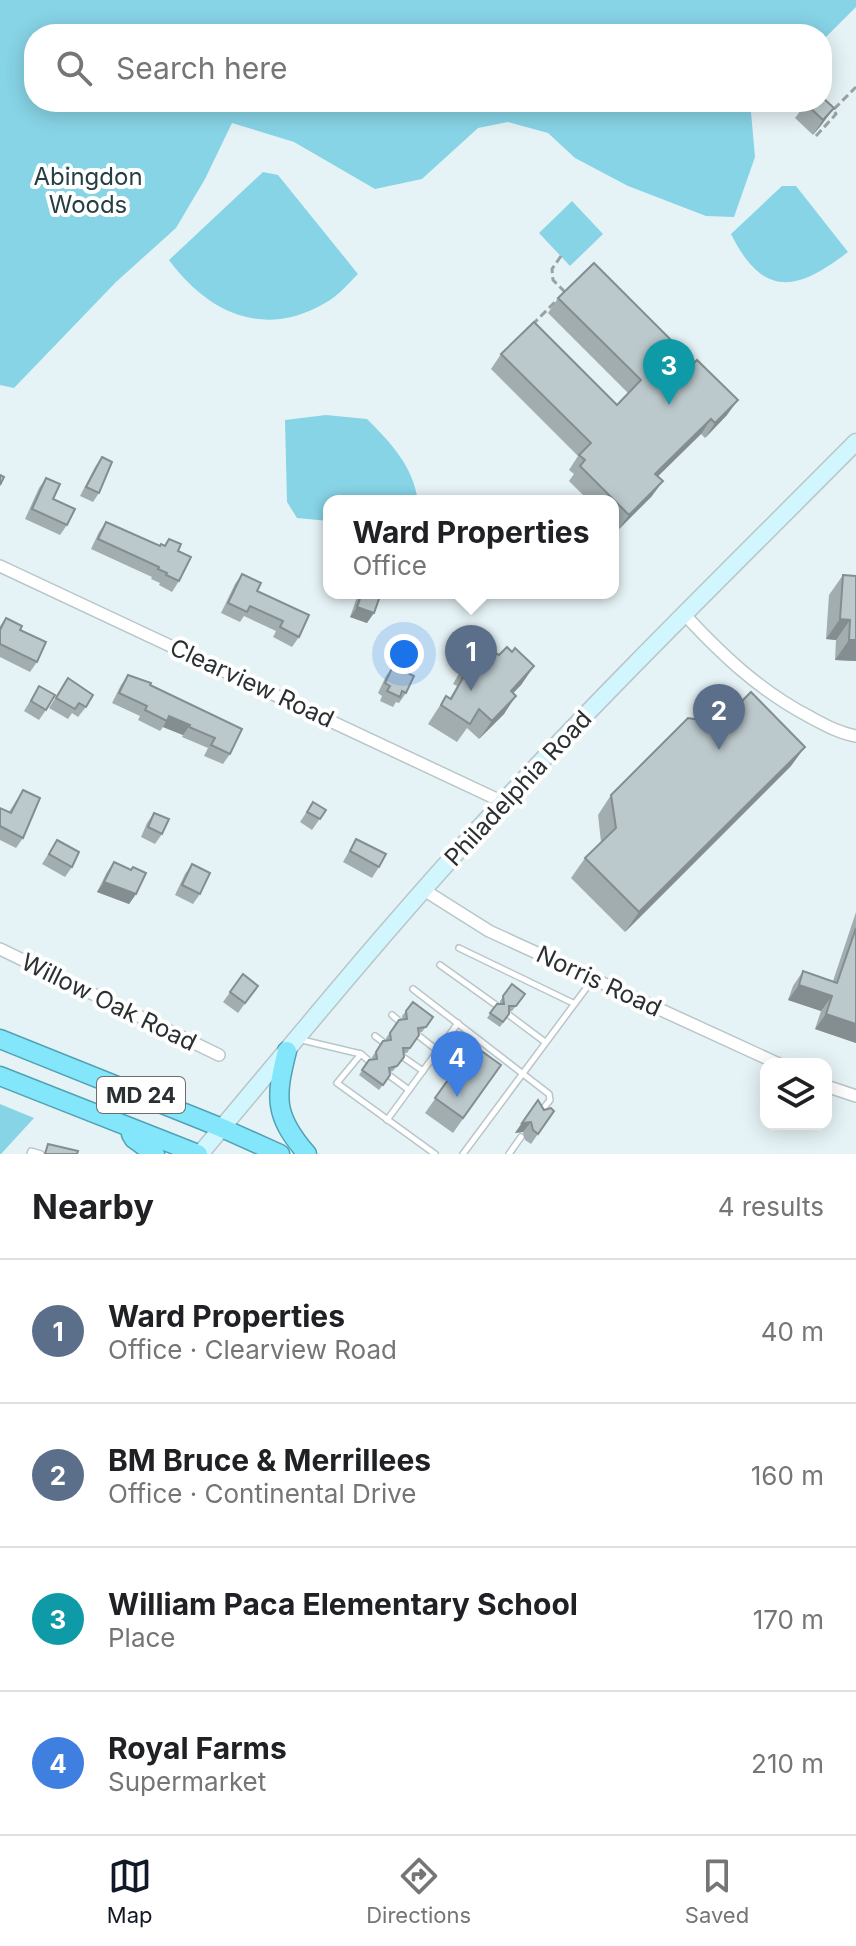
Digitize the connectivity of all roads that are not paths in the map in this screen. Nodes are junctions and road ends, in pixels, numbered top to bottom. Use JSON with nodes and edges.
{"nodes":[{"id":1,"x":856,"y":442,"type":"edge"},
{"id":2,"x":0,"y":566,"type":"edge"},
{"id":3,"x":684,"y":614,"type":"junction"},
{"id":4,"x":856,"y":736,"type":"edge"},
{"id":5,"x":503,"y":802,"type":"junction"},
{"id":6,"x":424,"y":890,"type":"junction"},
{"id":7,"x":459,"y":948,"type":"dead end"},
{"id":8,"x":0,"y":949,"type":"edge"},
{"id":9,"x":440,"y":965,"type":"dead end"},
{"id":10,"x":593,"y":979,"type":"junction"},
{"id":11,"x":413,"y":989,"type":"dead end"},
{"id":12,"x":574,"y":1003,"type":"junction"},
{"id":13,"x":496,"y":1005,"type":"edge"},
{"id":14,"x":392,"y":1015,"type":"dead end"},
{"id":15,"x":509,"y":1015,"type":"edge"},
{"id":16,"x":399,"y":1021,"type":"edge"},
{"id":17,"x":458,"y":1023,"type":"junction"},
{"id":18,"x":375,"y":1036,"type":"dead end"},
{"id":19,"x":419,"y":1036,"type":"edge"},
{"id":20,"x":0,"y":1039,"type":"edge"},
{"id":21,"x":383,"y":1042,"type":"edge"},
{"id":22,"x":545,"y":1042,"type":"junction"},
{"id":23,"x":292,"y":1045,"type":"junction"},
{"id":24,"x":438,"y":1051,"type":"junction"},
{"id":25,"x":361,"y":1054,"type":"junction"},
{"id":26,"x":219,"y":1055,"type":"dead end"},
{"id":27,"x":403,"y":1057,"type":"edge"},
{"id":28,"x":766,"y":1058,"type":"edge"},
{"id":29,"x":369,"y":1061,"type":"edge"},
{"id":30,"x":423,"y":1071,"type":"junction"},
{"id":31,"x":522,"y":1073,"type":"junction"},
{"id":32,"x":0,"y":1076,"type":"edge"},
{"id":33,"x":390,"y":1076,"type":"edge"},
{"id":34,"x":832,"y":1088,"type":"edge"},
{"id":35,"x":409,"y":1090,"type":"junction"},
{"id":36,"x":856,"y":1096,"type":"edge"},
{"id":37,"x":539,"y":1115,"type":"edge"},
{"id":38,"x":387,"y":1120,"type":"junction"},
{"id":39,"x":128,"y":1128,"type":"junction"},
{"id":40,"x":222,"y":1128,"type":"junction"},
{"id":41,"x":521,"y":1137,"type":"dead end"},
{"id":42,"x":30,"y":1154,"type":"edge"},
{"id":43,"x":41,"y":1154,"type":"edge"},
{"id":44,"x":155,"y":1154,"type":"edge"},
{"id":45,"x":199,"y":1154,"type":"edge"},
{"id":46,"x":280,"y":1154,"type":"edge"},
{"id":47,"x":307,"y":1154,"type":"edge"},
{"id":48,"x":435,"y":1154,"type":"edge"},
{"id":49,"x":463,"y":1154,"type":"edge"},
{"id":50,"x":509,"y":1154,"type":"edge"}],
"edges":[{"from":1,"to":3,"type":"main road","name":"Philadelphia Road"},
{"from":2,"to":5,"type":"street","name":"Clearview Road"},
{"from":3,"to":4,"type":"street"},
{"from":3,"to":5,"type":"main road","name":"Philadelphia Road"},
{"from":5,"to":6,"type":"main road","name":"Philadelphia Road"},
{"from":6,"to":10,"type":"street","name":"Norris Road"},
{"from":6,"to":23,"type":"main road","name":"Philadelphia Road"},
{"from":7,"to":12,"type":"lane"},
{"from":8,"to":26,"type":"street","name":"Willow Oak Road"},
{"from":9,"to":13,"type":"lane"},
{"from":10,"to":12,"type":"lane"},
{"from":10,"to":28,"type":"street","name":"Norris Road"},
{"from":11,"to":17,"type":"lane"},
{"from":12,"to":22,"type":"lane"},
{"from":14,"to":16,"type":"lane"},
{"from":15,"to":22,"type":"lane"},
{"from":17,"to":24,"type":"lane"},
{"from":17,"to":31,"type":"lane"},
{"from":18,"to":21,"type":"lane"},
{"from":19,"to":24,"type":"lane"},
{"from":20,"to":40,"type":"highway","number":"MD 24"},
{"from":22,"to":31,"type":"lane"},
{"from":23,"to":25,"type":"lane"},
{"from":23,"to":40,"type":"main road","name":"Philadelphia Road"},
{"from":23,"to":47,"type":"highway"},
{"from":24,"to":30,"type":"lane"},
{"from":25,"to":29,"type":"lane"},
{"from":25,"to":38,"type":"lane"},
{"from":27,"to":30,"type":"lane"},
{"from":30,"to":35,"type":"lane"},
{"from":31,"to":37,"type":"lane"},
{"from":31,"to":49,"type":"lane"},
{"from":32,"to":39,"type":"highway","number":"MD 24"},
{"from":33,"to":35,"type":"lane"},
{"from":34,"to":36,"type":"street"},
{"from":35,"to":38,"type":"lane"},
{"from":38,"to":48,"type":"lane"},
{"from":39,"to":44,"type":"highway"},
{"from":39,"to":45,"type":"highway","number":"MD 24"},
{"from":40,"to":45,"type":"main road","name":"Philadelphia Road"},
{"from":40,"to":46,"type":"highway","number":"MD 24"},
{"from":41,"to":50,"type":"lane"},
{"from":42,"to":43,"type":"lane"}]}
